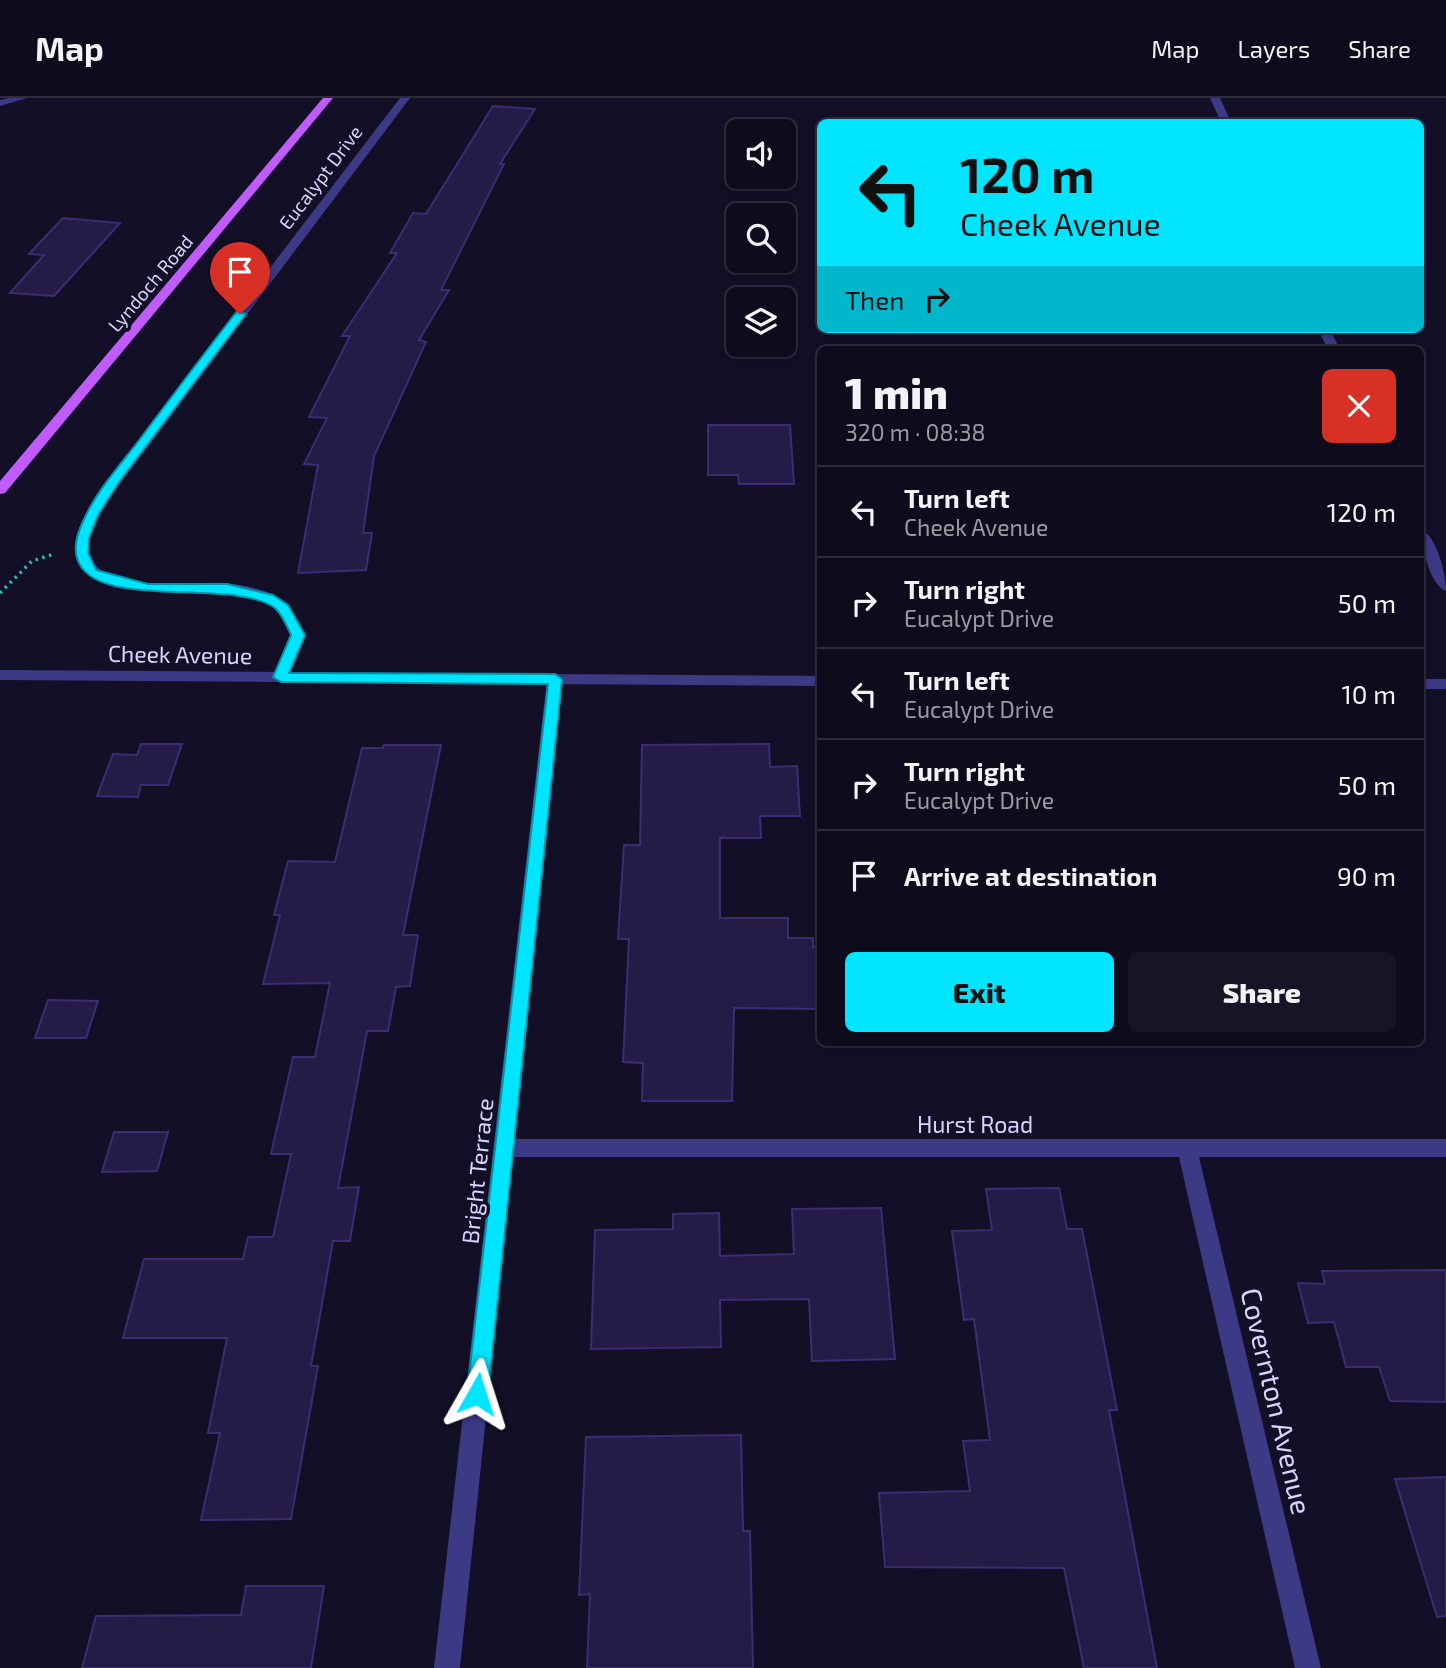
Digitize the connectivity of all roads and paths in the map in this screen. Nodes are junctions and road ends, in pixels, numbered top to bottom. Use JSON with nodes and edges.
{"nodes":[{"id":1,"x":22,"y":98,"type":"edge"},
{"id":2,"x":328,"y":98,"type":"edge"},
{"id":3,"x":405,"y":98,"type":"edge"},
{"id":4,"x":1215,"y":98,"type":"edge"},
{"id":5,"x":0,"y":103,"type":"edge"},
{"id":6,"x":1225,"y":119,"type":"edge"},
{"id":7,"x":0,"y":490,"type":"edge"},
{"id":8,"x":1424,"y":540,"type":"edge"},
{"id":9,"x":82,"y":547,"type":"junction"},
{"id":10,"x":1446,"y":587,"type":"edge"},
{"id":11,"x":0,"y":593,"type":"edge"},
{"id":12,"x":0,"y":674,"type":"edge"},
{"id":13,"x":281,"y":677,"type":"junction"},
{"id":14,"x":555,"y":679,"type":"junction"},
{"id":15,"x":817,"y":681,"type":"edge"},
{"id":16,"x":1424,"y":684,"type":"edge"},
{"id":17,"x":1446,"y":684,"type":"edge"},
{"id":18,"x":1446,"y":1147,"type":"edge"},
{"id":19,"x":504,"y":1148,"type":"junction"},
{"id":20,"x":1187,"y":1148,"type":"junction"},
{"id":21,"x":447,"y":1668,"type":"edge"},
{"id":22,"x":1308,"y":1668,"type":"edge"}],
"edges":[{"from":1,"to":5,"type":"street"},
{"from":2,"to":7,"type":"main road","name":"Lyndoch Road"},
{"from":3,"to":9,"type":"street","name":"Eucalypt Drive"},
{"from":4,"to":6,"type":"street"},
{"from":8,"to":10,"type":"street"},
{"from":9,"to":11,"type":"path"},
{"from":9,"to":13,"type":"street"},
{"from":12,"to":13,"type":"street","name":"Cheek Avenue"},
{"from":13,"to":14,"type":"street","name":"Cheek Avenue"},
{"from":14,"to":15,"type":"street","name":"Cheek Avenue"},
{"from":14,"to":19,"type":"street","name":"Bright Terrace"},
{"from":16,"to":17,"type":"street"},
{"from":18,"to":20,"type":"street","name":"Hurst Road"},
{"from":19,"to":20,"type":"street","name":"Hurst Road"},
{"from":19,"to":21,"type":"street","name":"Bright Terrace"},
{"from":20,"to":22,"type":"street","name":"Covernton Avenue"}]}
